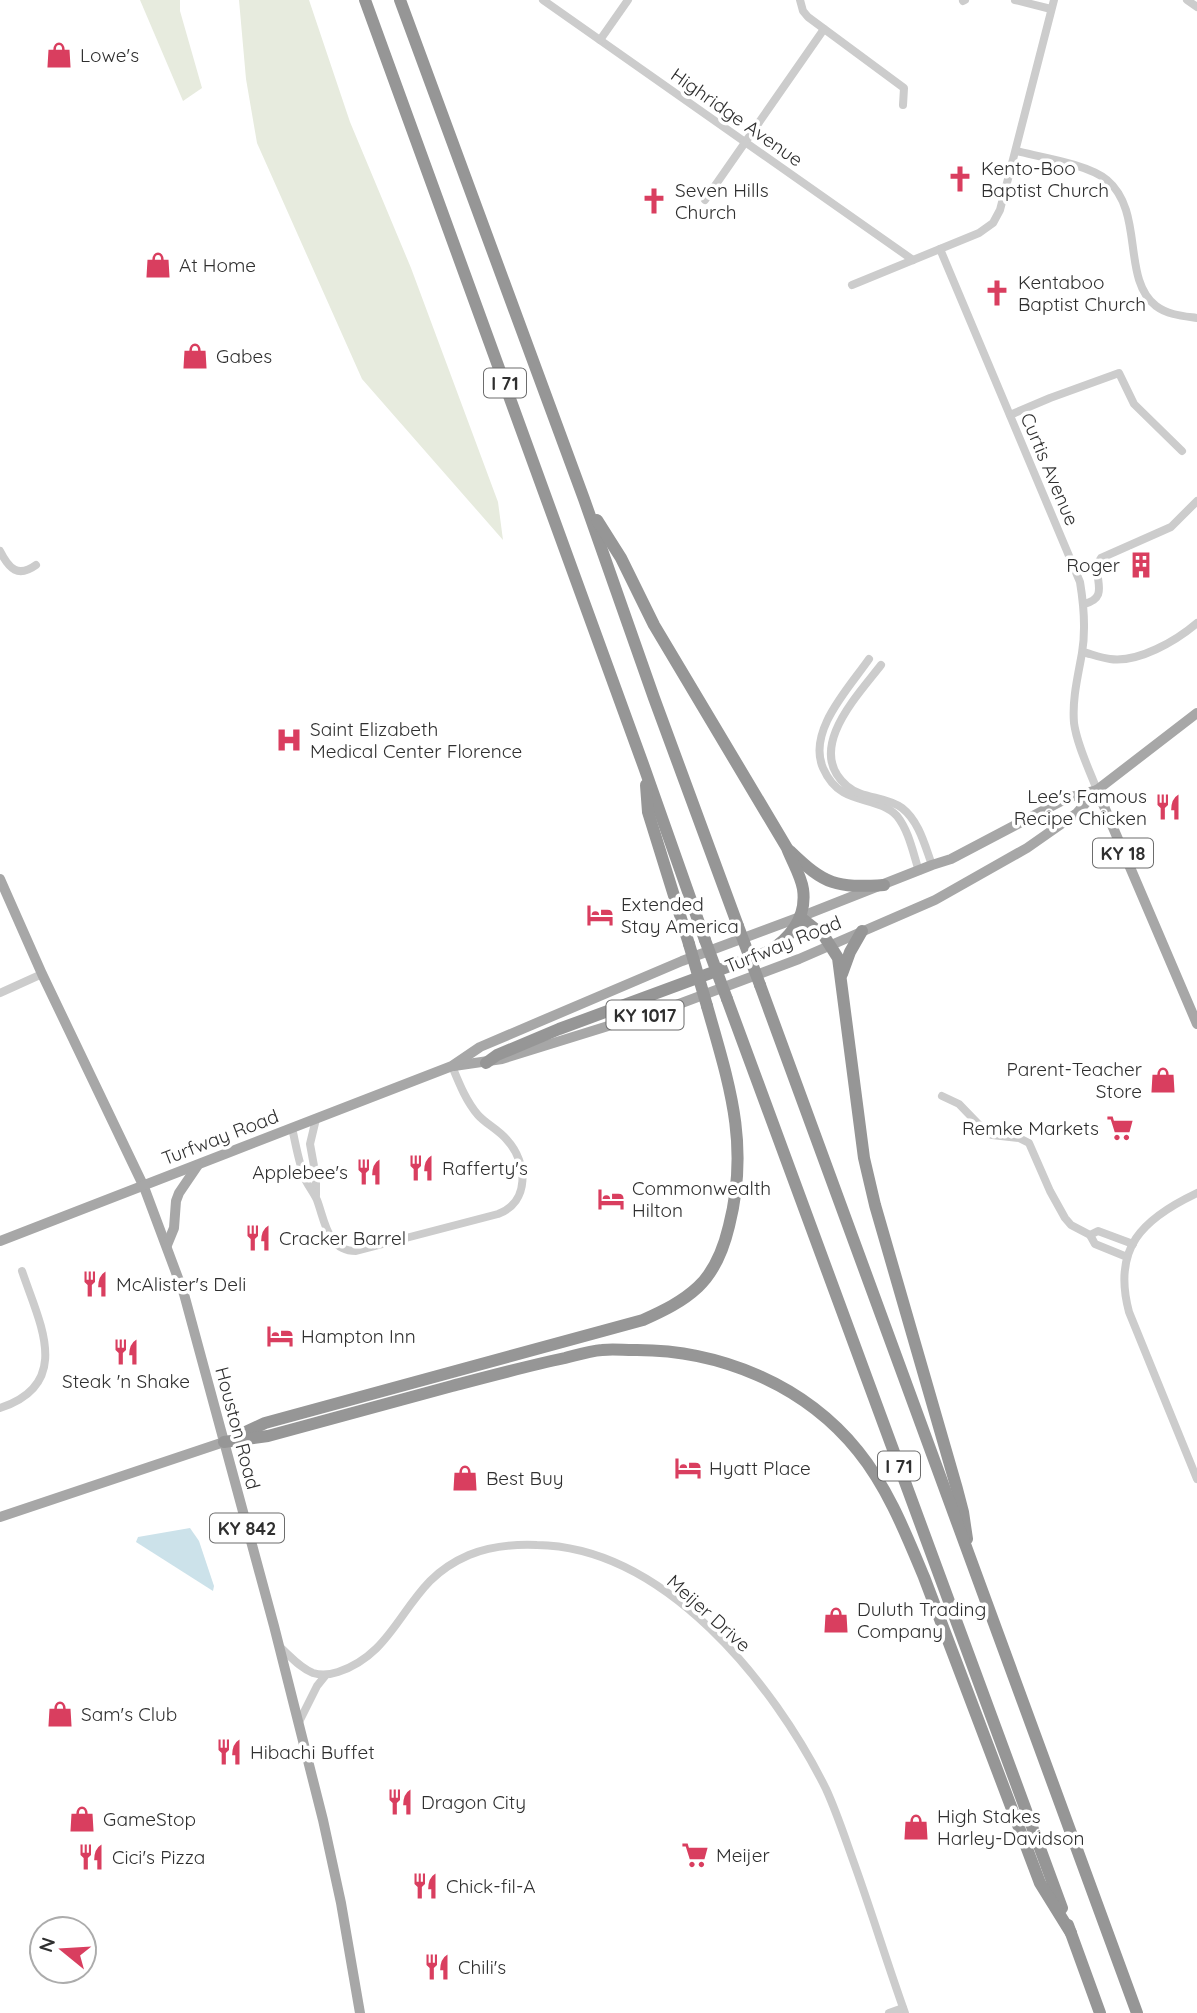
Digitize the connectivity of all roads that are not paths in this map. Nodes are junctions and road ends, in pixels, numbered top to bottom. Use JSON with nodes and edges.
{"nodes":[{"id":1,"x":365,"y":0,"type":"edge"},
{"id":2,"x":400,"y":0,"type":"edge"},
{"id":3,"x":543,"y":0,"type":"edge"},
{"id":4,"x":628,"y":0,"type":"edge"},
{"id":5,"x":800,"y":0,"type":"edge"},
{"id":6,"x":1015,"y":0,"type":"edge"},
{"id":7,"x":1187,"y":0,"type":"edge"},
{"id":8,"x":1053,"y":5,"type":"edge"},
{"id":9,"x":1197,"y":7,"type":"edge"},
{"id":10,"x":824,"y":29,"type":"junction"},
{"id":11,"x":600,"y":40,"type":"junction"},
{"id":12,"x":903,"y":105,"type":"dead end"},
{"id":13,"x":745,"y":142,"type":"junction"},
{"id":14,"x":1016,"y":151,"type":"junction"},
{"id":15,"x":705,"y":200,"type":"dead end"},
{"id":16,"x":940,"y":249,"type":"junction"},
{"id":17,"x":913,"y":260,"type":"junction"},
{"id":18,"x":852,"y":285,"type":"dead end"},
{"id":19,"x":1197,"y":318,"type":"edge"},
{"id":20,"x":1010,"y":415,"type":"junction"},
{"id":21,"x":1182,"y":451,"type":"dead end"},
{"id":22,"x":584,"y":499,"type":"junction"},
{"id":23,"x":1197,"y":501,"type":"edge"},
{"id":24,"x":0,"y":551,"type":"edge"},
{"id":25,"x":36,"y":565,"type":"dead end"},
{"id":26,"x":1084,"y":604,"type":"junction"},
{"id":27,"x":1197,"y":623,"type":"edge"},
{"id":28,"x":1083,"y":652,"type":"junction"},
{"id":29,"x":869,"y":659,"type":"dead end"},
{"id":30,"x":881,"y":665,"type":"dead end"},
{"id":31,"x":1197,"y":713,"type":"edge"},
{"id":32,"x":644,"y":767,"type":"junction"},
{"id":33,"x":1097,"y":790,"type":"junction"},
{"id":34,"x":787,"y":848,"type":"junction"},
{"id":35,"x":932,"y":865,"type":"junction"},
{"id":36,"x":919,"y":871,"type":"junction"},
{"id":37,"x":0,"y":879,"type":"edge"},
{"id":38,"x":884,"y":885,"type":"junction"},
{"id":39,"x":800,"y":917,"type":"junction"},
{"id":40,"x":862,"y":931,"type":"junction"},
{"id":41,"x":831,"y":944,"type":"junction"},
{"id":42,"x":42,"y":974,"type":"junction"},
{"id":43,"x":841,"y":978,"type":"junction"},
{"id":44,"x":0,"y":993,"type":"edge"},
{"id":45,"x":1197,"y":1024,"type":"edge"},
{"id":46,"x":485,"y":1063,"type":"junction"},
{"id":47,"x":452,"y":1066,"type":"junction"},
{"id":48,"x":942,"y":1096,"type":"dead end"},
{"id":49,"x":316,"y":1119,"type":"junction"},
{"id":50,"x":292,"y":1128,"type":"junction"},
{"id":51,"x":198,"y":1164,"type":"junction"},
{"id":52,"x":144,"y":1187,"type":"junction"},
{"id":53,"x":1197,"y":1193,"type":"edge"},
{"id":54,"x":316,"y":1198,"type":"junction"},
{"id":55,"x":1090,"y":1235,"type":"junction"},
{"id":56,"x":0,"y":1241,"type":"edge"},
{"id":57,"x":1133,"y":1244,"type":"junction"},
{"id":58,"x":167,"y":1245,"type":"junction"},
{"id":59,"x":1127,"y":1257,"type":"junction"},
{"id":60,"x":22,"y":1271,"type":"dead end"},
{"id":61,"x":0,"y":1408,"type":"edge"},
{"id":62,"x":224,"y":1442,"type":"junction"},
{"id":63,"x":1197,"y":1479,"type":"edge"},
{"id":64,"x":0,"y":1517,"type":"edge"},
{"id":65,"x":969,"y":1561,"type":"junction"},
{"id":66,"x":280,"y":1647,"type":"junction"},
{"id":67,"x":325,"y":1676,"type":"junction"},
{"id":68,"x":299,"y":1722,"type":"junction"},
{"id":69,"x":1071,"y":1933,"type":"junction"},
{"id":70,"x":904,"y":2011,"type":"edge"},
{"id":71,"x":360,"y":2013,"type":"edge"},
{"id":72,"x":889,"y":2013,"type":"edge"},
{"id":73,"x":1100,"y":2013,"type":"edge"},
{"id":74,"x":1137,"y":2013,"type":"edge"}],
"edges":[{"from":1,"to":32,"type":"highway","number":"I 71"},
{"from":2,"to":22,"type":"highway","number":"I 71"},
{"from":3,"to":11,"type":"street","name":"Highridge Avenue"},
{"from":4,"to":11,"type":"street"},
{"from":5,"to":10,"type":"street"},
{"from":6,"to":8,"type":"street"},
{"from":7,"to":9,"type":"street"},
{"from":8,"to":14,"type":"street"},
{"from":10,"to":12,"type":"street"},
{"from":10,"to":13,"type":"street"},
{"from":11,"to":13,"type":"street","name":"Highridge Avenue"},
{"from":13,"to":15,"type":"street"},
{"from":13,"to":17,"type":"street","name":"Highridge Avenue"},
{"from":14,"to":16,"type":"street"},
{"from":14,"to":19,"type":"street"},
{"from":16,"to":17,"type":"street"},
{"from":16,"to":20,"type":"street","name":"Curtis Avenue"},
{"from":17,"to":18,"type":"street"},
{"from":20,"to":21,"type":"street"},
{"from":20,"to":26,"type":"street","name":"Curtis Avenue"},
{"from":22,"to":34,"type":"highway"},
{"from":22,"to":65,"type":"highway","number":"I 71","bridge":true},
{"from":23,"to":26,"type":"street"},
{"from":24,"to":25,"type":"street"},
{"from":26,"to":28,"type":"street","name":"Curtis Avenue"},
{"from":27,"to":28,"type":"street"},
{"from":28,"to":33,"type":"street","name":"Curtis Avenue"},
{"from":29,"to":36,"type":"street"},
{"from":30,"to":35,"type":"street"},
{"from":31,"to":33,"type":"main road","name":"Turfway Road","number":"KY 1017"},
{"from":32,"to":62,"type":"highway","bridge":true},
{"from":32,"to":69,"type":"highway","number":"I 71","bridge":true},
{"from":33,"to":35,"type":"main road","name":"Turfway Road","number":"KY 1017"},
{"from":33,"to":40,"type":"main road","name":"Turfway Road","number":"KY 1017"},
{"from":33,"to":45,"type":"main road","number":"KY 18"},
{"from":34,"to":38,"type":"highway"},
{"from":34,"to":39,"type":"highway"},
{"from":35,"to":36,"type":"main road","name":"Turfway Road","number":"KY 1017"},
{"from":36,"to":38,"type":"main road","name":"Turfway Road","number":"KY 1017"},
{"from":37,"to":42,"type":"main road","name":"Houston Road","number":"KY 842"},
{"from":38,"to":39,"type":"main road","name":"Turfway Road","number":"KY 1017"},
{"from":39,"to":41,"type":"highway"},
{"from":39,"to":46,"type":"highway"},
{"from":39,"to":47,"type":"main road","name":"Turfway Road","number":"KY 1017"},
{"from":40,"to":41,"type":"main road","name":"Turfway Road","number":"KY 1017"},
{"from":40,"to":43,"type":"highway"},
{"from":41,"to":43,"type":"highway"},
{"from":41,"to":46,"type":"main road","name":"Turfway Road","number":"KY 1017"},
{"from":42,"to":44,"type":"street"},
{"from":42,"to":52,"type":"main road","name":"Houston Road","number":"KY 842"},
{"from":43,"to":65,"type":"highway"},
{"from":46,"to":47,"type":"main road","name":"Turfway Road","number":"KY 1017"},
{"from":47,"to":49,"type":"main road","name":"Turfway Road","number":"KY 1017"},
{"from":47,"to":54,"type":"street"},
{"from":48,"to":55,"type":"street"},
{"from":49,"to":50,"type":"main road","name":"Turfway Road","number":"KY 1017"},
{"from":49,"to":54,"type":"street"},
{"from":50,"to":51,"type":"main road","name":"Turfway Road","number":"KY 1017"},
{"from":50,"to":54,"type":"street"},
{"from":51,"to":52,"type":"main road","name":"Turfway Road","number":"KY 1017"},
{"from":51,"to":58,"type":"main road"},
{"from":52,"to":56,"type":"main road","name":"Turfway Road","number":"KY 1017"},
{"from":52,"to":58,"type":"main road","name":"Houston Road","number":"KY 842"},
{"from":53,"to":57,"type":"street"},
{"from":55,"to":57,"type":"street"},
{"from":55,"to":59,"type":"street"},
{"from":57,"to":59,"type":"street"},
{"from":58,"to":62,"type":"main road","name":"Houston Road","number":"KY 842"},
{"from":59,"to":63,"type":"street"},
{"from":60,"to":61,"type":"street"},
{"from":62,"to":64,"type":"main road"},
{"from":62,"to":66,"type":"main road","name":"Houston Road","number":"KY 842"},
{"from":62,"to":69,"type":"highway"},
{"from":65,"to":74,"type":"highway","number":"I 71"},
{"from":66,"to":67,"type":"street"},
{"from":66,"to":68,"type":"main road","name":"Houston Road","number":"KY 842"},
{"from":67,"to":68,"type":"street"},
{"from":67,"to":70,"type":"street","name":"Meijer Drive"},
{"from":68,"to":71,"type":"main road","name":"Houston Road","number":"KY 842"},
{"from":69,"to":73,"type":"highway","number":"I 71"},
{"from":70,"to":72,"type":"street"}]}
